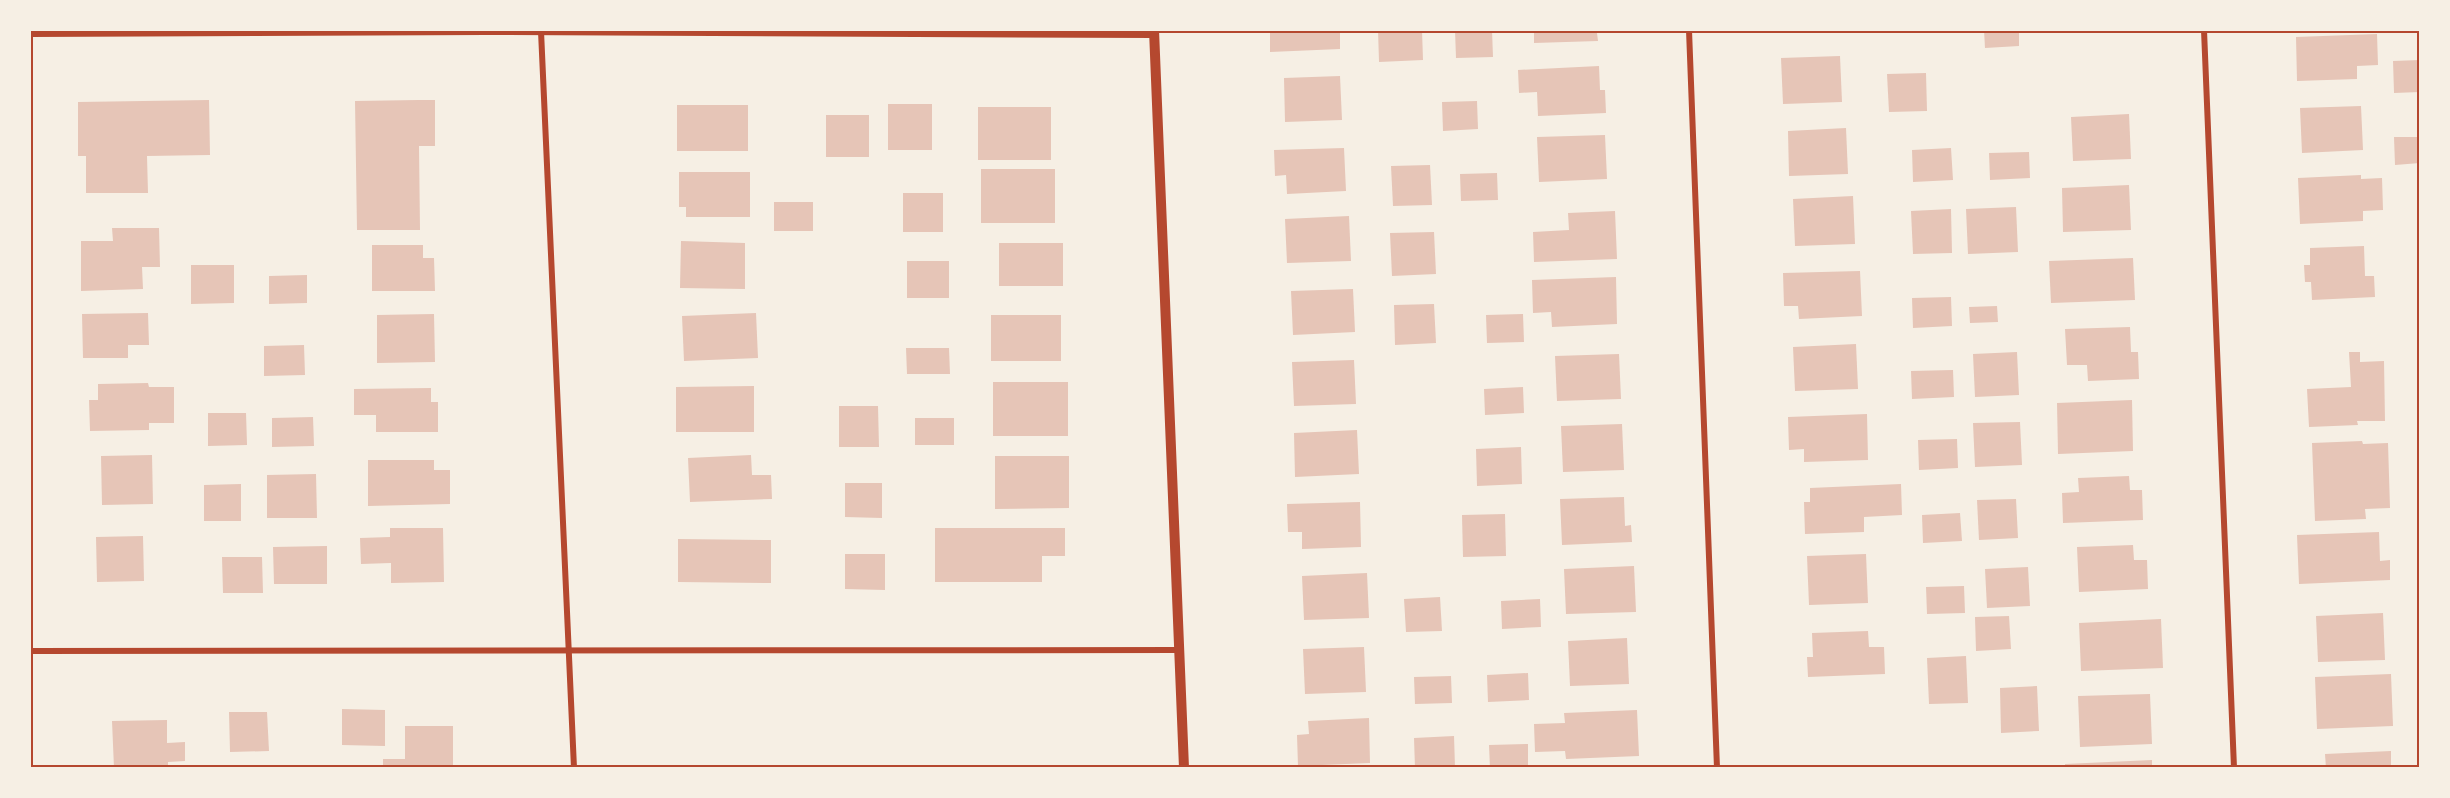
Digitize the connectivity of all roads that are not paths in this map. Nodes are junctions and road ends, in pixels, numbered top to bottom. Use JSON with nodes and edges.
{"nodes":[{"id":1,"x":1689,"y":30,"type":"edge"},
{"id":2,"x":2204,"y":30,"type":"edge"},
{"id":3,"x":541,"y":32,"type":"edge"},
{"id":4,"x":1154,"y":32,"type":"edge"},
{"id":5,"x":30,"y":34,"type":"edge"},
{"id":6,"x":1178,"y":650,"type":"junction"},
{"id":7,"x":30,"y":651,"type":"edge"},
{"id":8,"x":570,"y":652,"type":"junction"},
{"id":9,"x":574,"y":768,"type":"edge"},
{"id":10,"x":1184,"y":768,"type":"edge"},
{"id":11,"x":1718,"y":768,"type":"edge"},
{"id":12,"x":2234,"y":768,"type":"edge"}],
"edges":[{"from":1,"to":11,"type":"street"},
{"from":2,"to":12,"type":"street"},
{"from":3,"to":4,"type":"street"},
{"from":3,"to":5,"type":"street"},
{"from":3,"to":8,"type":"street"},
{"from":4,"to":6,"type":"street"},
{"from":6,"to":8,"type":"street"},
{"from":6,"to":10,"type":"street"},
{"from":7,"to":8,"type":"street"},
{"from":8,"to":9,"type":"street"}]}
